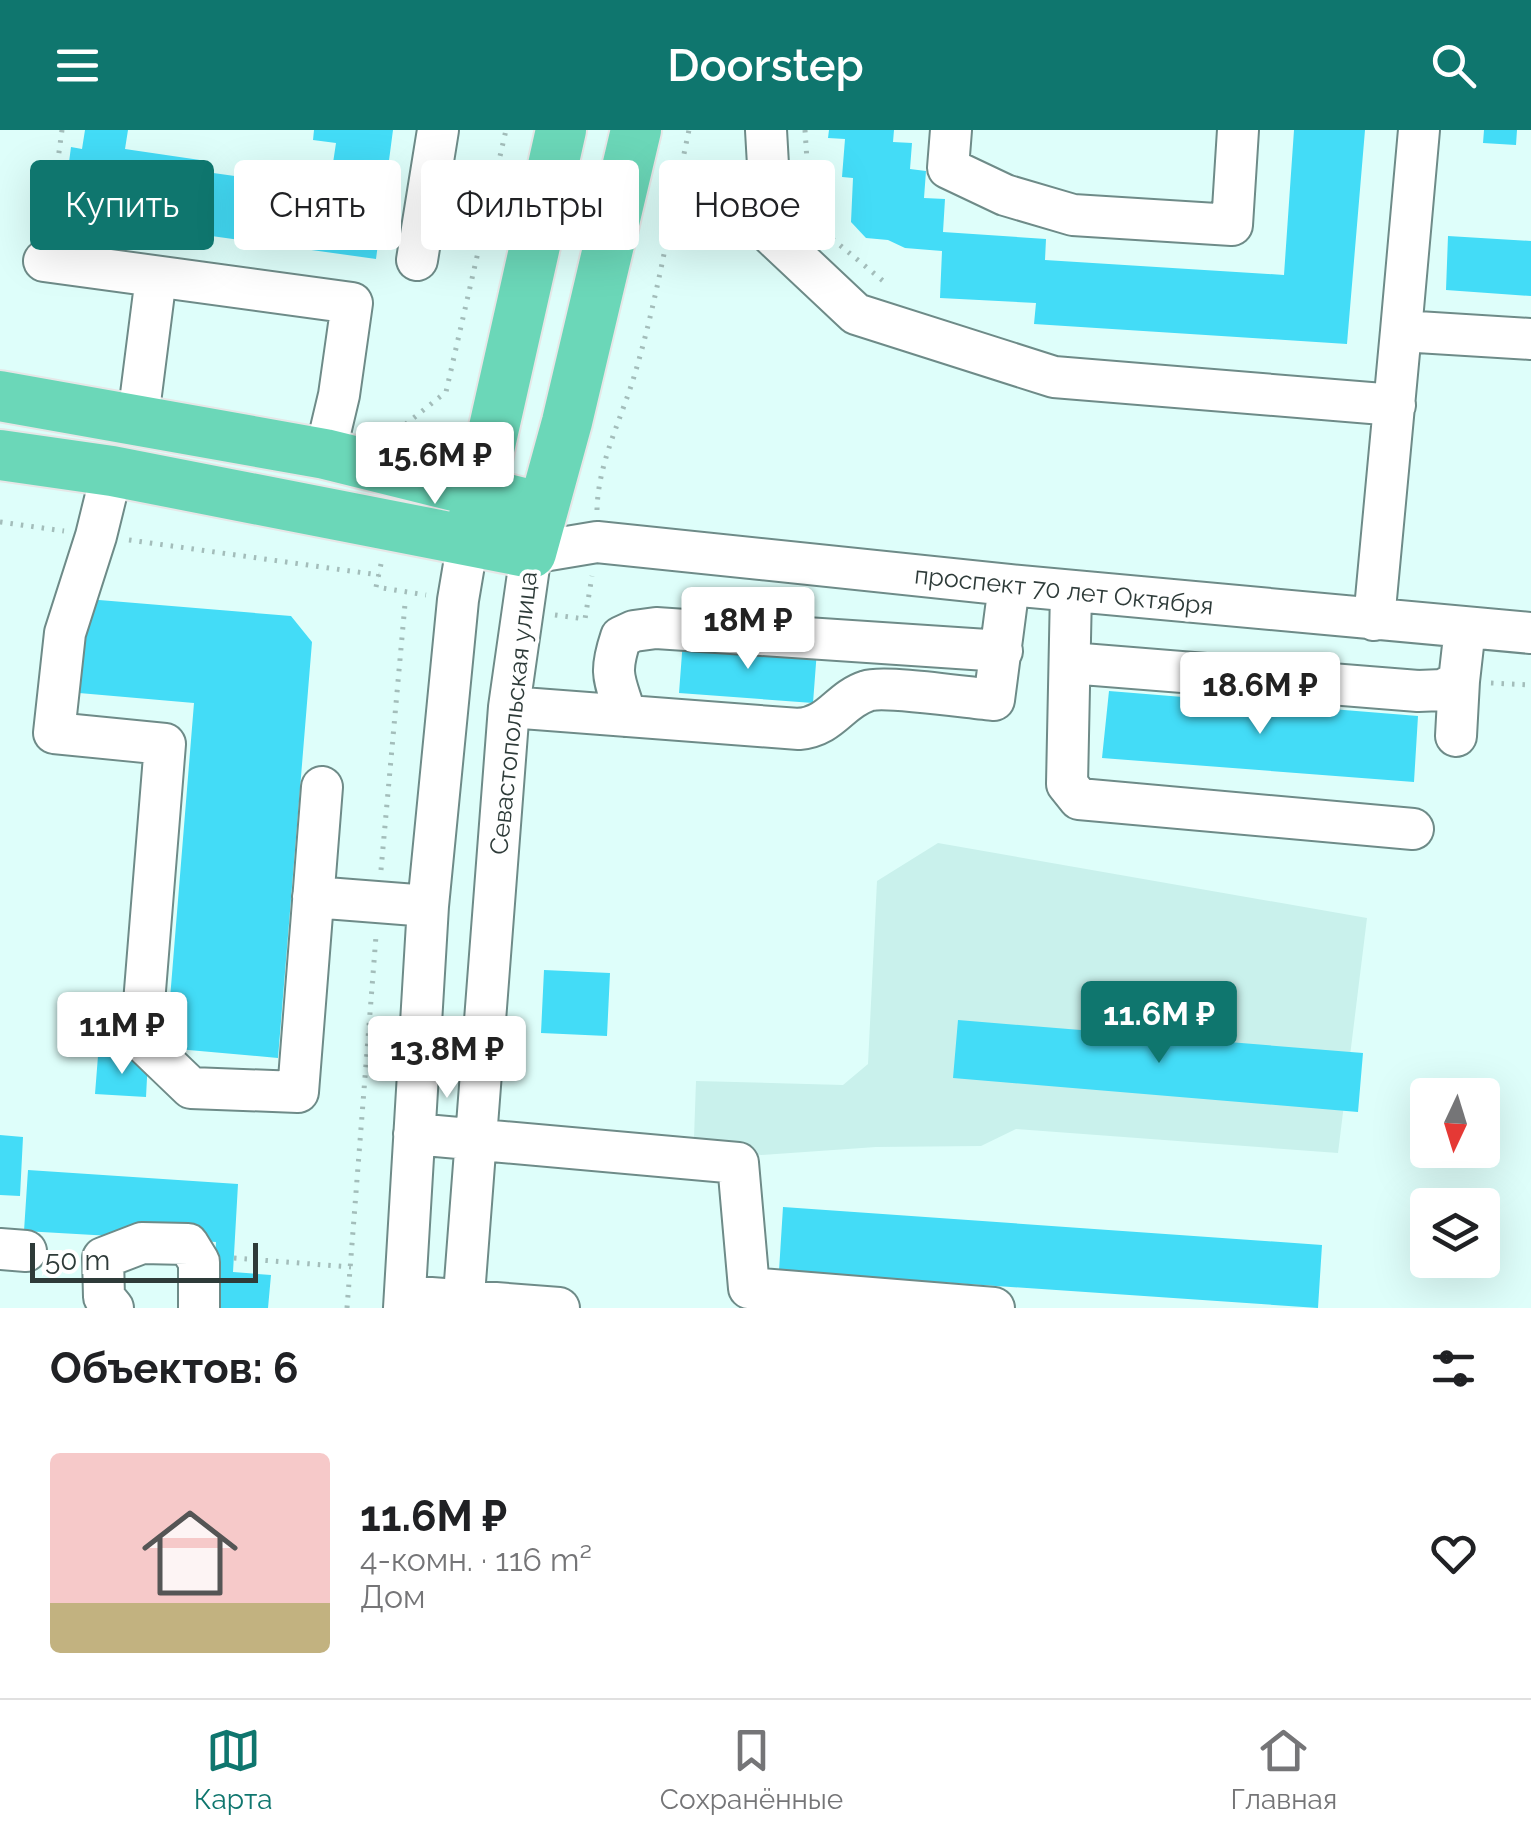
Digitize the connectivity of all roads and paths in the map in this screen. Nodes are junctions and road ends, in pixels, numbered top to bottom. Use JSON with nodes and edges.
{"nodes":[{"id":1,"x":62,"y":130,"type":"edge"},
{"id":2,"x":438,"y":130,"type":"edge"},
{"id":3,"x":506,"y":130,"type":"edge"},
{"id":4,"x":560,"y":130,"type":"edge"},
{"id":5,"x":636,"y":130,"type":"edge"},
{"id":6,"x":689,"y":130,"type":"edge"},
{"id":7,"x":766,"y":130,"type":"edge"},
{"id":8,"x":805,"y":130,"type":"edge"},
{"id":9,"x":951,"y":130,"type":"edge"},
{"id":10,"x":1238,"y":130,"type":"edge"},
{"id":11,"x":1419,"y":130,"type":"edge"},
{"id":12,"x":58,"y":160,"type":"edge"},
{"id":13,"x":57,"y":250,"type":"edge"},
{"id":14,"x":417,"y":260,"type":"dead end"},
{"id":15,"x":156,"y":277,"type":"junction"},
{"id":16,"x":892,"y":289,"type":"dead end"},
{"id":17,"x":1402,"y":331,"type":"junction"},
{"id":18,"x":1531,"y":339,"type":"edge"},
{"id":19,"x":0,"y":396,"type":"edge"},
{"id":20,"x":1394,"y":405,"type":"junction"},
{"id":21,"x":138,"y":418,"type":"junction"},
{"id":22,"x":0,"y":454,"type":"edge"},
{"id":23,"x":326,"y":454,"type":"junction"},
{"id":24,"x":112,"y":471,"type":"junction"},
{"id":25,"x":400,"y":472,"type":"junction"},
{"id":26,"x":480,"y":491,"type":"junction"},
{"id":27,"x":0,"y":522,"type":"edge"},
{"id":28,"x":537,"y":530,"type":"junction"},
{"id":29,"x":96,"y":536,"type":"junction"},
{"id":30,"x":468,"y":541,"type":"junction"},
{"id":31,"x":597,"y":542,"type":"junction"},
{"id":32,"x":379,"y":575,"type":"dead end"},
{"id":33,"x":1009,"y":585,"type":"junction"},
{"id":34,"x":1072,"y":591,"type":"junction"},
{"id":35,"x":405,"y":604,"type":"dead end"},
{"id":36,"x":520,"y":610,"type":"junction"},
{"id":37,"x":1374,"y":620,"type":"junction"},
{"id":38,"x":1465,"y":628,"type":"junction"},
{"id":39,"x":1531,"y":633,"type":"edge"},
{"id":40,"x":1002,"y":651,"type":"junction"},
{"id":41,"x":1070,"y":663,"type":"junction"},
{"id":42,"x":1458,"y":681,"type":"junction"},
{"id":43,"x":509,"y":707,"type":"junction"},
{"id":44,"x":626,"y":716,"type":"junction"},
{"id":45,"x":1456,"y":736,"type":"dead end"},
{"id":46,"x":322,"y":786,"type":"dead end"},
{"id":47,"x":1414,"y":829,"type":"dead end"},
{"id":48,"x":313,"y":897,"type":"junction"},
{"id":49,"x":379,"y":902,"type":"junction"},
{"id":50,"x":428,"y":906,"type":"junction"},
{"id":51,"x":414,"y":1134,"type":"junction"},
{"id":52,"x":476,"y":1137,"type":"junction"},
{"id":53,"x":234,"y":1258,"type":"dead end"},
{"id":54,"x":350,"y":1266,"type":"junction"},
{"id":55,"x":404,"y":1302,"type":"edge"},
{"id":56,"x":464,"y":1304,"type":"edge"},
{"id":57,"x":114,"y":1308,"type":"edge"},
{"id":58,"x":199,"y":1308,"type":"edge"},
{"id":59,"x":348,"y":1308,"type":"edge"},
{"id":60,"x":559,"y":1308,"type":"edge"},
{"id":61,"x":994,"y":1308,"type":"edge"}],
"edges":[{"from":1,"to":12,"type":"path"},
{"from":2,"to":14,"type":"street"},
{"from":3,"to":25,"type":"path"},
{"from":4,"to":26,"type":"main road"},
{"from":5,"to":28,"type":"main road","name":"Севастопольская улица"},
{"from":6,"to":31,"type":"path"},
{"from":7,"to":20,"type":"street"},
{"from":8,"to":16,"type":"path"},
{"from":9,"to":10,"type":"street"},
{"from":11,"to":17,"type":"street"},
{"from":13,"to":15,"type":"street"},
{"from":15,"to":21,"type":"street"},
{"from":15,"to":23,"type":"street"},
{"from":17,"to":18,"type":"street"},
{"from":17,"to":20,"type":"street"},
{"from":19,"to":21,"type":"main road","name":"проспект 70 лет Октября"},
{"from":20,"to":37,"type":"street"},
{"from":21,"to":23,"type":"main road","name":"проспект 70 лет Октября"},
{"from":22,"to":24,"type":"main road","name":"проспект 70 лет Октября"},
{"from":23,"to":25,"type":"main road","name":"проспект 70 лет Октября"},
{"from":24,"to":29,"type":"street"},
{"from":24,"to":30,"type":"main road","name":"проспект 70 лет Октября"},
{"from":25,"to":26,"type":"main road","name":"проспект 70 лет Октября"},
{"from":26,"to":28,"type":"main road","name":"проспект 70 лет Октября"},
{"from":26,"to":30,"type":"main road"},
{"from":27,"to":29,"type":"path"},
{"from":28,"to":30,"type":"main road","name":"проспект 70 лет Октября"},
{"from":28,"to":31,"type":"street","name":"проспект 70 лет Октября"},
{"from":28,"to":36,"type":"street","name":"Севастопольская улица"},
{"from":29,"to":32,"type":"path"},
{"from":29,"to":48,"type":"street"},
{"from":30,"to":50,"type":"street"},
{"from":31,"to":33,"type":"street","name":"проспект 70 лет Октября"},
{"from":31,"to":36,"type":"path"},
{"from":33,"to":34,"type":"street","name":"проспект 70 лет Октября"},
{"from":33,"to":40,"type":"street"},
{"from":34,"to":37,"type":"street","name":"проспект 70 лет Октября"},
{"from":34,"to":41,"type":"street"},
{"from":35,"to":49,"type":"path"},
{"from":36,"to":43,"type":"street","name":"Севастопольская улица"},
{"from":37,"to":38,"type":"street","name":"проспект 70 лет Октября"},
{"from":38,"to":39,"type":"street","name":"проспект 70 лет Октября"},
{"from":38,"to":42,"type":"street"},
{"from":40,"to":44,"type":"street"},
{"from":40,"to":44,"type":"street"},
{"from":41,"to":42,"type":"street"},
{"from":41,"to":47,"type":"street"},
{"from":42,"to":45,"type":"street"},
{"from":43,"to":44,"type":"street"},
{"from":43,"to":52,"type":"street","name":"Севастопольская улица"},
{"from":46,"to":48,"type":"street"},
{"from":48,"to":49,"type":"street"},
{"from":49,"to":50,"type":"street"},
{"from":49,"to":54,"type":"path"},
{"from":50,"to":51,"type":"street"},
{"from":51,"to":52,"type":"street"},
{"from":51,"to":55,"type":"street"},
{"from":52,"to":56,"type":"street","name":"Севастопольская улица"},
{"from":52,"to":61,"type":"street"},
{"from":53,"to":54,"type":"path"},
{"from":54,"to":59,"type":"path"},
{"from":55,"to":56,"type":"street"},
{"from":56,"to":60,"type":"street"},
{"from":57,"to":58,"type":"street"}]}
